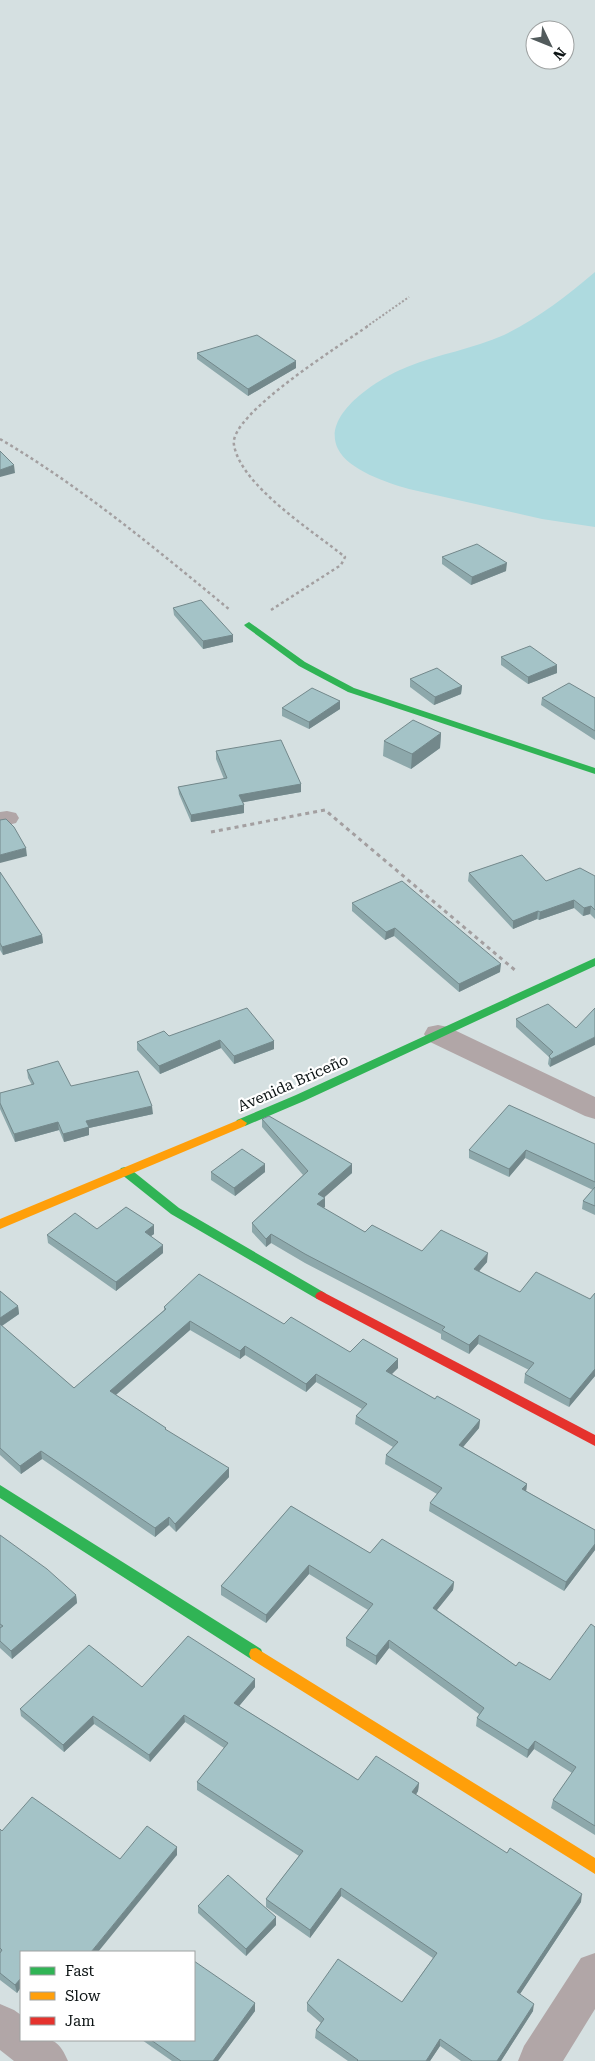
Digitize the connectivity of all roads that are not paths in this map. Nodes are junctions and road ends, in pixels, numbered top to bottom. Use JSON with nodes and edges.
{"nodes":[{"id":1,"x":248,"y":625,"type":"road end"},
{"id":2,"x":595,"y":771,"type":"edge"},
{"id":3,"x":595,"y":962,"type":"edge"},
{"id":4,"x":438,"y":1034,"type":"junction"},
{"id":5,"x":595,"y":1109,"type":"edge"},
{"id":6,"x":125,"y":1171,"type":"junction"},
{"id":7,"x":0,"y":1224,"type":"edge"},
{"id":8,"x":595,"y":1441,"type":"edge"},
{"id":9,"x":0,"y":1490,"type":"edge"},
{"id":10,"x":595,"y":1867,"type":"edge"},
{"id":11,"x":595,"y":1972,"type":"edge"},
{"id":12,"x":0,"y":2024,"type":"edge"},
{"id":13,"x":20,"y":2040,"type":"edge"},
{"id":14,"x":22,"y":2041,"type":"edge"},
{"id":15,"x":47,"y":2061,"type":"edge"},
{"id":16,"x":539,"y":2061,"type":"edge"}],
"edges":[{"from":1,"to":2,"type":"street"},
{"from":3,"to":4,"type":"street","name":"Avenida Briceño"},
{"from":4,"to":5,"type":"street"},
{"from":4,"to":6,"type":"street","name":"Avenida Briceño"},
{"from":6,"to":7,"type":"street","name":"Avenida Briceño"},
{"from":6,"to":8,"type":"street"},
{"from":9,"to":10,"type":"street"},
{"from":11,"to":16,"type":"street"},
{"from":12,"to":13,"type":"street"},
{"from":14,"to":15,"type":"street"}]}
